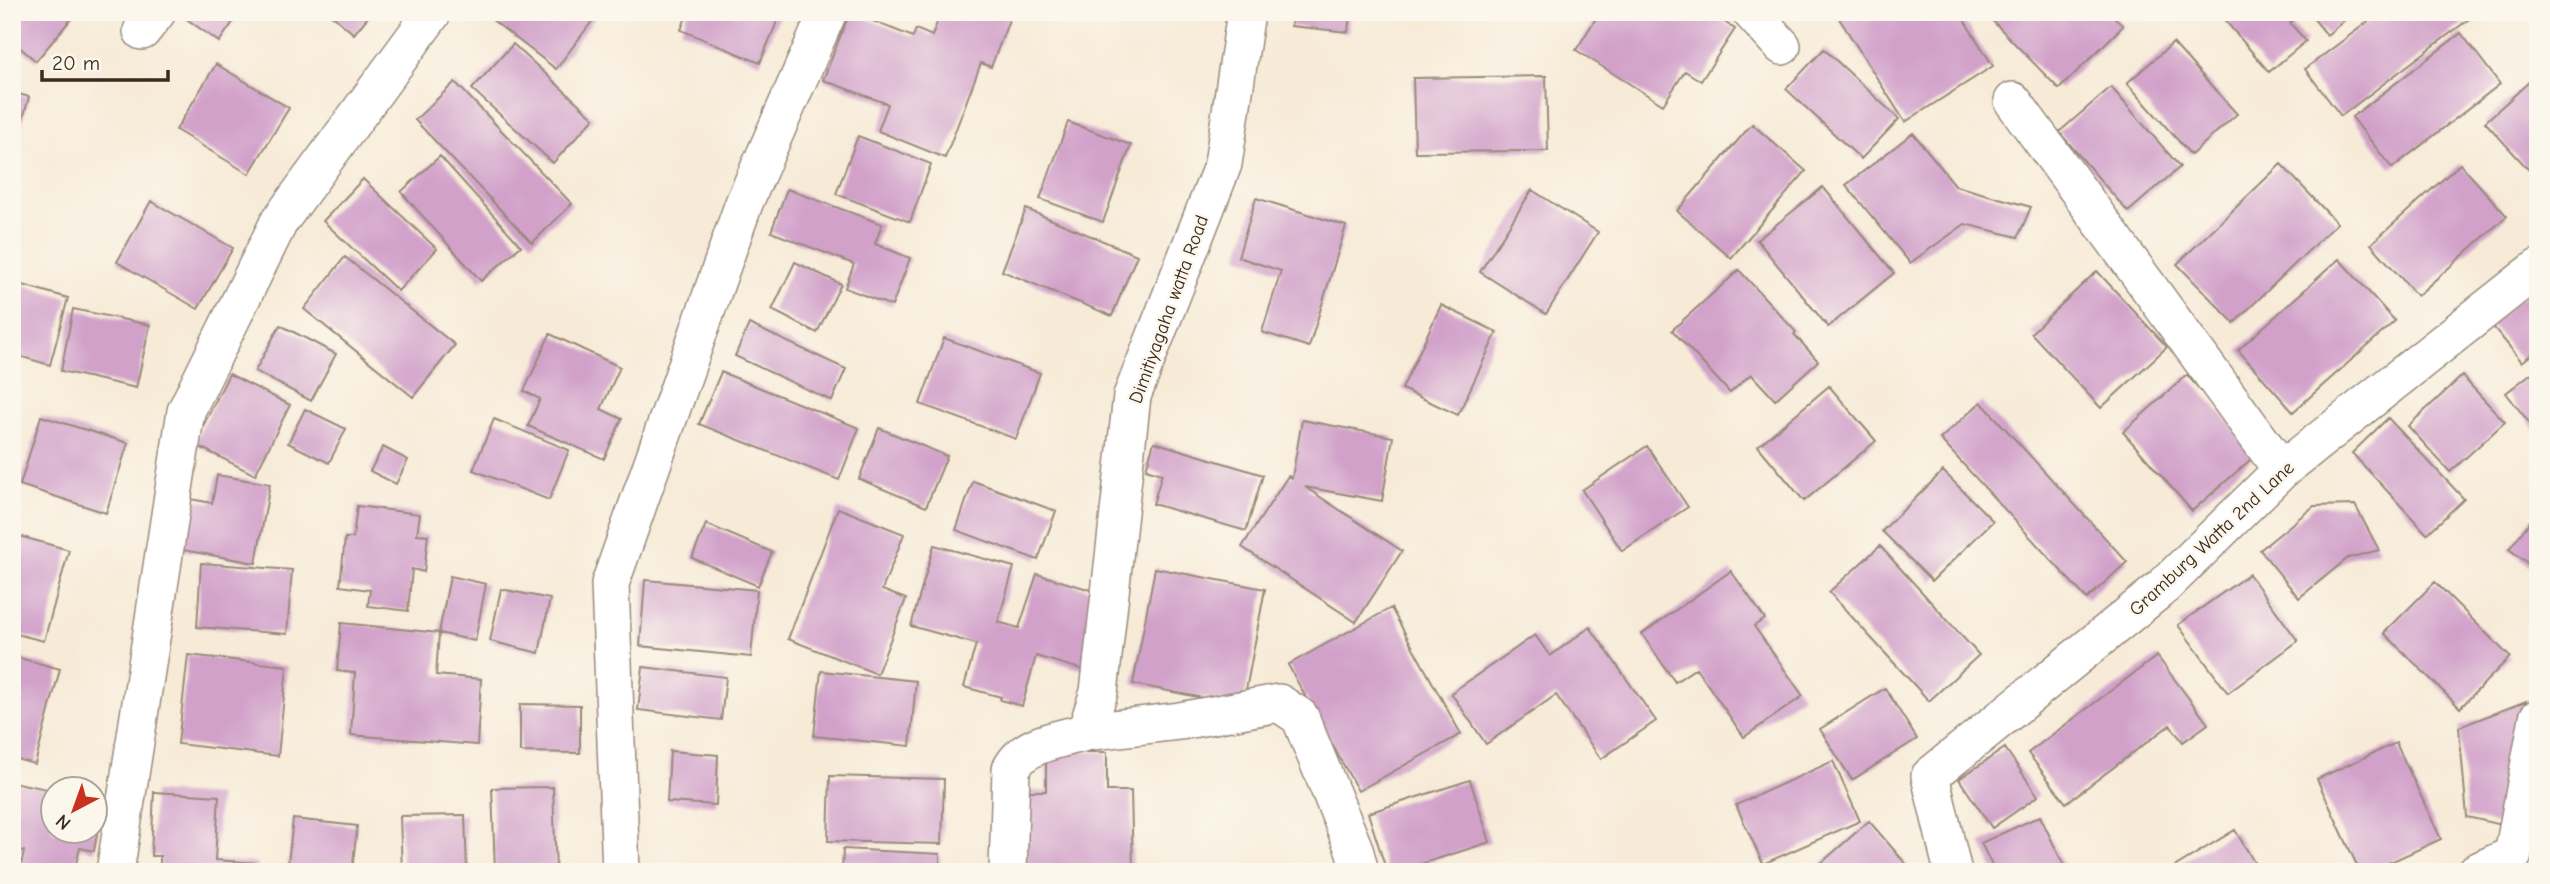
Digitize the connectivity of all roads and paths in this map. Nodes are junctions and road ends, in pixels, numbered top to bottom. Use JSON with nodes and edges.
{"nodes":[{"id":1,"x":433,"y":12,"type":"edge"},
{"id":2,"x":828,"y":12,"type":"edge"},
{"id":3,"x":1246,"y":12,"type":"edge"},
{"id":4,"x":1751,"y":12,"type":"edge"},
{"id":5,"x":1783,"y":46,"type":"dead end"},
{"id":6,"x":2013,"y":102,"type":"dead end"},
{"id":7,"x":2538,"y":268,"type":"edge"},
{"id":8,"x":2282,"y":470,"type":"junction"},
{"id":9,"x":2538,"y":718,"type":"edge"},
{"id":10,"x":1086,"y":732,"type":"junction"},
{"id":11,"x":115,"y":872,"type":"edge"},
{"id":12,"x":621,"y":872,"type":"edge"},
{"id":13,"x":1008,"y":872,"type":"edge"},
{"id":14,"x":1360,"y":872,"type":"edge"},
{"id":15,"x":1953,"y":872,"type":"edge"},
{"id":16,"x":2476,"y":872,"type":"edge"}],
"edges":[{"from":1,"to":11,"type":"street"},
{"from":2,"to":12,"type":"street"},
{"from":3,"to":10,"type":"street","name":"Dimitiyagaha watta Road"},
{"from":4,"to":5,"type":"street"},
{"from":6,"to":8,"type":"street"},
{"from":7,"to":8,"type":"street","name":"Gramburg Watta 2nd Lane"},
{"from":8,"to":15,"type":"street","name":"Gramburg Watta 2nd Lane"},
{"from":9,"to":16,"type":"street"},
{"from":10,"to":13,"type":"street"},
{"from":10,"to":14,"type":"street"}]}
